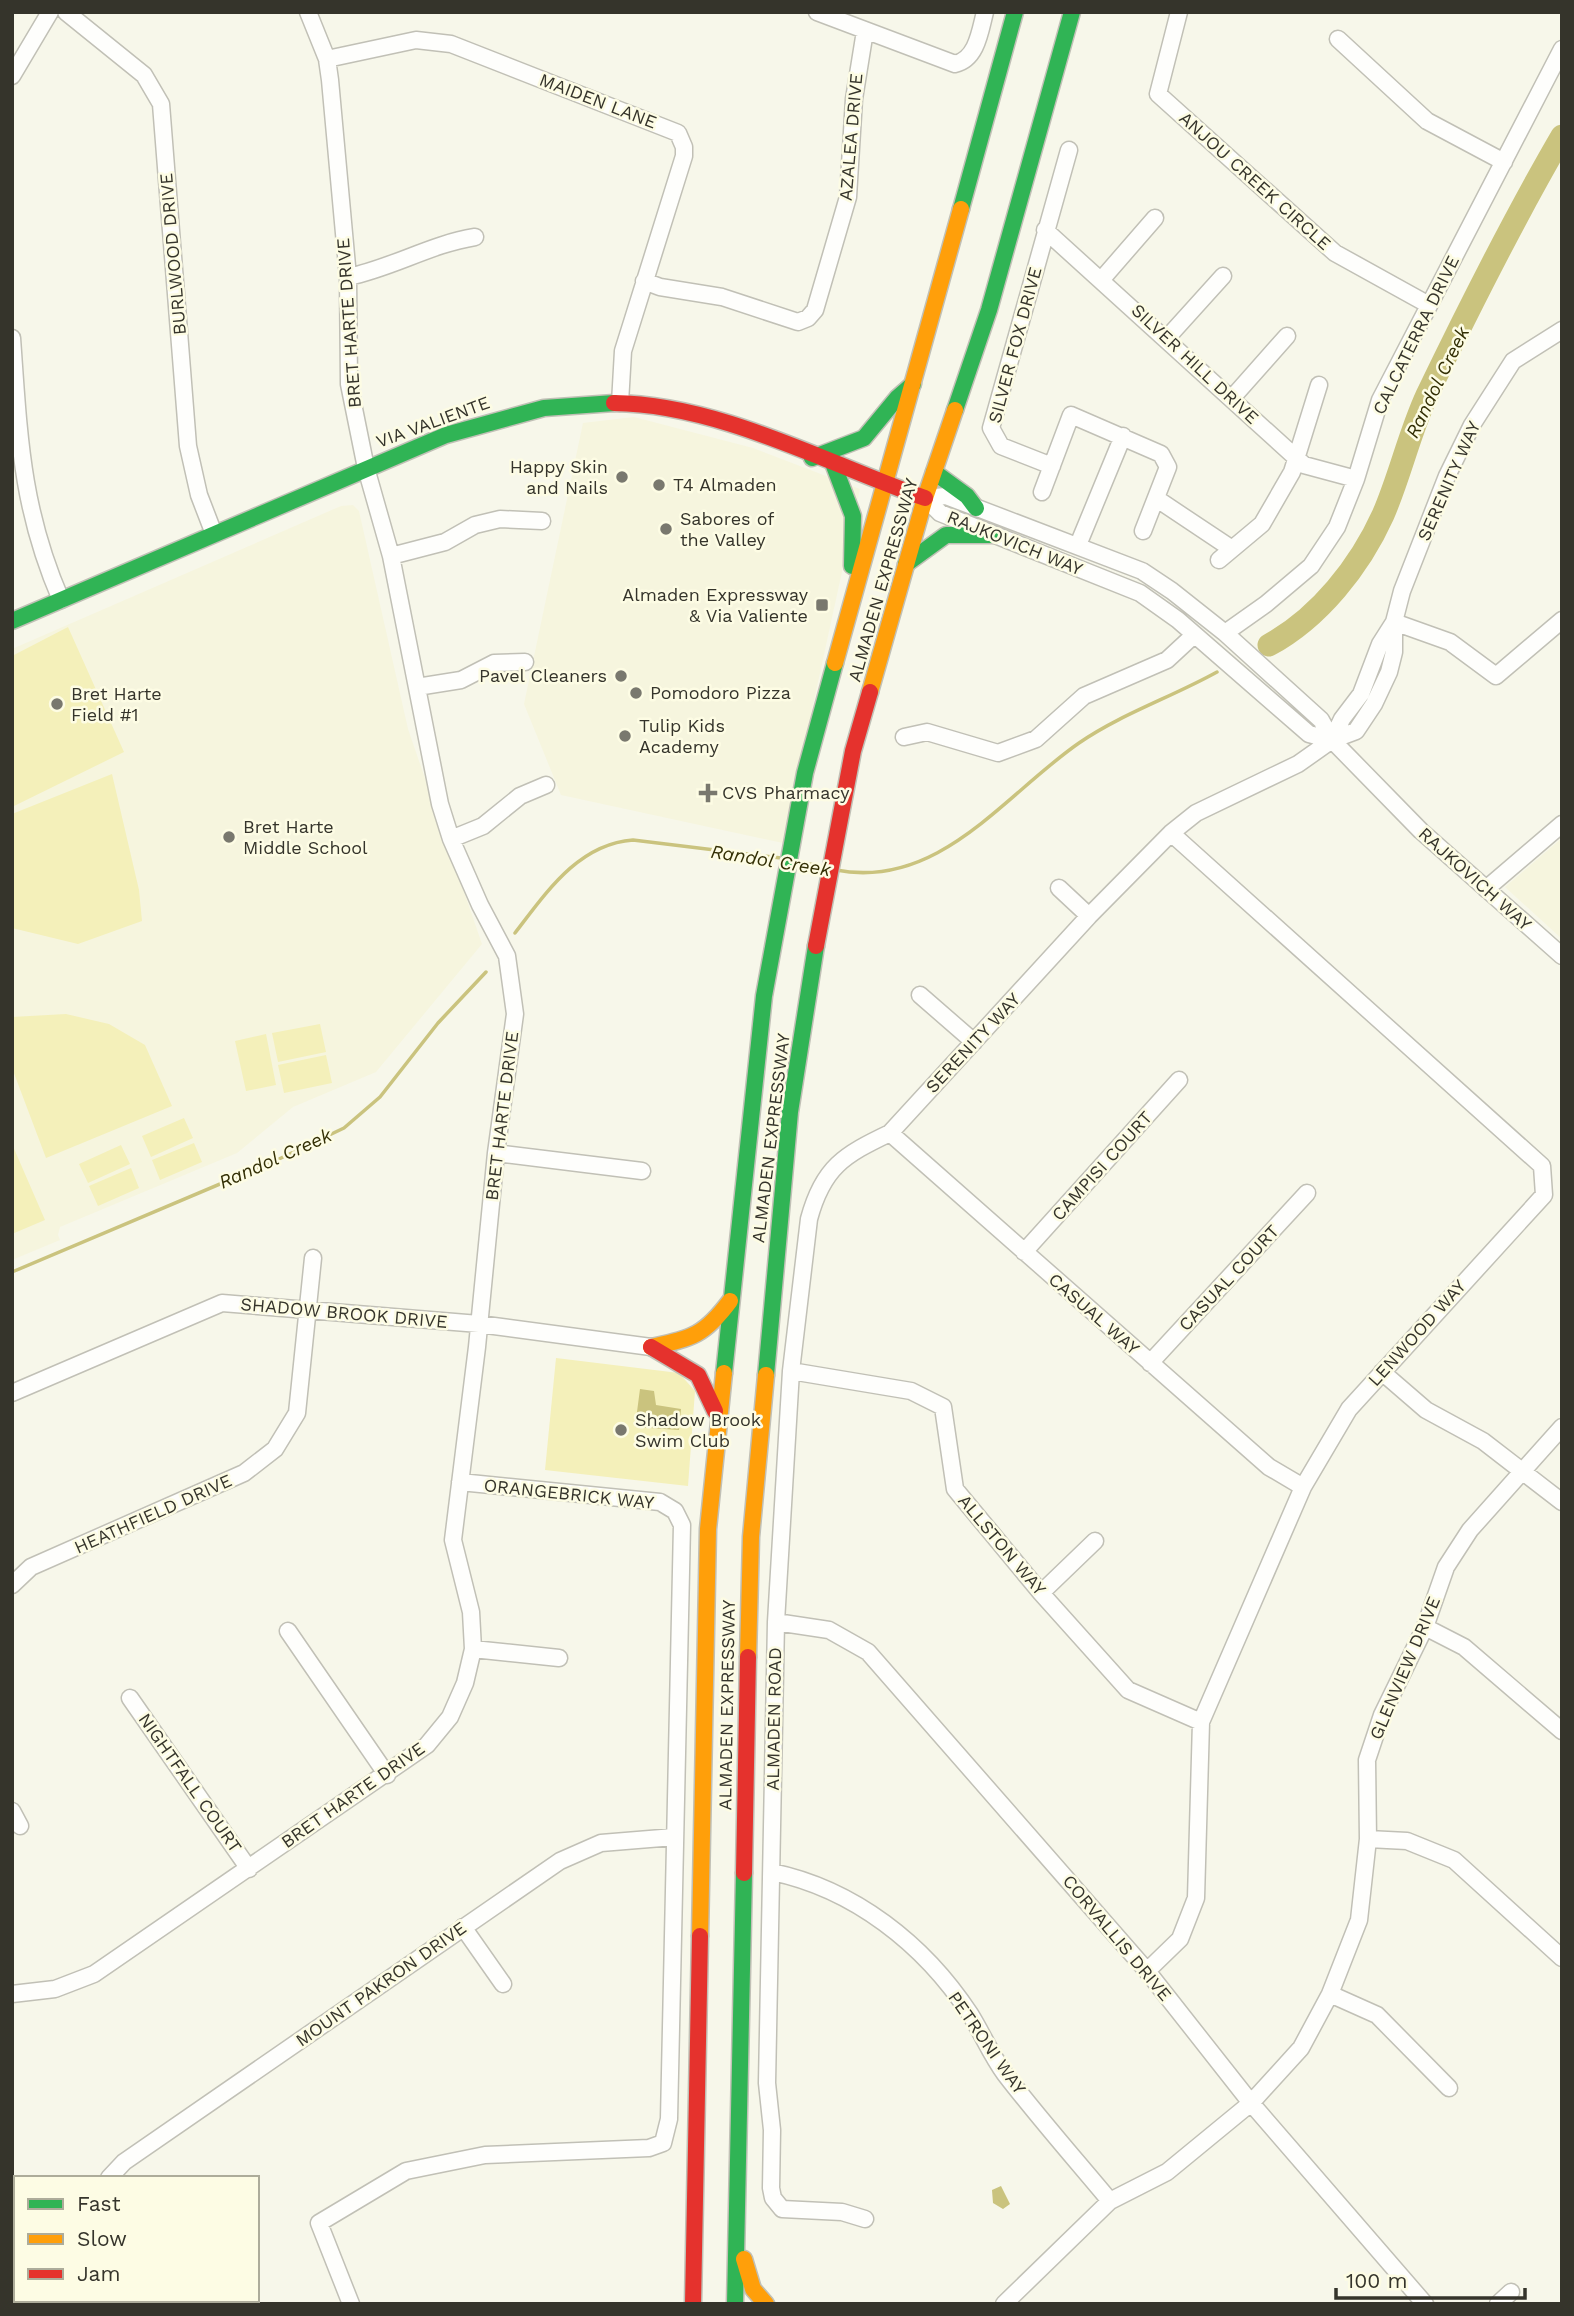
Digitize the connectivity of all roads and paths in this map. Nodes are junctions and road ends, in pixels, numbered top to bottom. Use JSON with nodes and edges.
{"nodes":[{"id":1,"x":50,"y":12,"type":"edge"},
{"id":2,"x":66,"y":12,"type":"edge"},
{"id":3,"x":308,"y":12,"type":"edge"},
{"id":4,"x":817,"y":12,"type":"edge"},
{"id":5,"x":985,"y":12,"type":"edge"},
{"id":6,"x":1015,"y":12,"type":"edge"},
{"id":7,"x":1072,"y":12,"type":"edge"},
{"id":8,"x":1179,"y":12,"type":"edge"},
{"id":9,"x":865,"y":31,"type":"junction"},
{"id":10,"x":1338,"y":39,"type":"dead end"},
{"id":11,"x":1562,"y":49,"type":"edge"},
{"id":12,"x":327,"y":59,"type":"junction"},
{"id":13,"x":12,"y":76,"type":"edge"},
{"id":14,"x":1069,"y":150,"type":"dead end"},
{"id":15,"x":1504,"y":162,"type":"junction"},
{"id":16,"x":1155,"y":218,"type":"dead end"},
{"id":17,"x":1045,"y":230,"type":"junction"},
{"id":18,"x":475,"y":237,"type":"dead end"},
{"id":19,"x":1223,"y":276,"type":"dead end"},
{"id":20,"x":348,"y":277,"type":"junction"},
{"id":21,"x":1102,"y":279,"type":"junction"},
{"id":22,"x":644,"y":281,"type":"junction"},
{"id":23,"x":1429,"y":305,"type":"junction"},
{"id":24,"x":1561,"y":331,"type":"edge"},
{"id":25,"x":1287,"y":336,"type":"dead end"},
{"id":26,"x":12,"y":338,"type":"edge"},
{"id":27,"x":1167,"y":338,"type":"junction"},
{"id":28,"x":914,"y":384,"type":"junction"},
{"id":29,"x":1319,"y":385,"type":"dead end"},
{"id":30,"x":1232,"y":398,"type":"junction"},
{"id":31,"x":620,"y":403,"type":"junction"},
{"id":32,"x":1124,"y":436,"type":"junction"},
{"id":33,"x":1295,"y":456,"type":"junction"},
{"id":34,"x":812,"y":458,"type":"junction"},
{"id":35,"x":834,"y":466,"type":"junction"},
{"id":36,"x":1052,"y":466,"type":"junction"},
{"id":37,"x":366,"y":468,"type":"junction"},
{"id":38,"x":934,"y":472,"type":"junction"},
{"id":39,"x":1356,"y":480,"type":"junction"},
{"id":40,"x":885,"y":485,"type":"junction"},
{"id":41,"x":1042,"y":492,"type":"dead end"},
{"id":42,"x":925,"y":498,"type":"junction"},
{"id":43,"x":1157,"y":499,"type":"junction"},
{"id":44,"x":976,"y":508,"type":"junction"},
{"id":45,"x":542,"y":522,"type":"dead end"},
{"id":46,"x":1143,"y":531,"type":"dead end"},
{"id":47,"x":214,"y":534,"type":"junction"},
{"id":48,"x":993,"y":535,"type":"junction"},
{"id":49,"x":1078,"y":545,"type":"junction"},
{"id":50,"x":1233,"y":548,"type":"junction"},
{"id":51,"x":391,"y":556,"type":"junction"},
{"id":52,"x":1219,"y":560,"type":"dead end"},
{"id":53,"x":906,"y":564,"type":"junction"},
{"id":54,"x":1127,"y":587,"type":"junction"},
{"id":55,"x":855,"y":592,"type":"junction"},
{"id":56,"x":61,"y":600,"type":"junction"},
{"id":57,"x":1562,"y":620,"type":"edge"},
{"id":58,"x":12,"y":621,"type":"edge"},
{"id":59,"x":1394,"y":622,"type":"junction"},
{"id":60,"x":1225,"y":633,"type":"junction"},
{"id":61,"x":1194,"y":635,"type":"junction"},
{"id":62,"x":525,"y":662,"type":"dead end"},
{"id":63,"x":1230,"y":666,"type":"junction"},
{"id":64,"x":418,"y":687,"type":"junction"},
{"id":65,"x":904,"y":737,"type":"dead end"},
{"id":66,"x":1332,"y":740,"type":"junction"},
{"id":67,"x":547,"y":786,"type":"dead end"},
{"id":68,"x":1562,"y":824,"type":"edge"},
{"id":69,"x":1171,"y":833,"type":"junction"},
{"id":70,"x":451,"y":839,"type":"junction"},
{"id":71,"x":1059,"y":888,"type":"dead end"},
{"id":72,"x":1486,"y":889,"type":"junction"},
{"id":73,"x":1089,"y":916,"type":"junction"},
{"id":74,"x":1562,"y":957,"type":"edge"},
{"id":75,"x":920,"y":995,"type":"dead end"},
{"id":76,"x":974,"y":1042,"type":"junction"},
{"id":77,"x":1179,"y":1080,"type":"dead end"},
{"id":78,"x":890,"y":1133,"type":"junction"},
{"id":79,"x":496,"y":1153,"type":"junction"},
{"id":80,"x":846,"y":1154,"type":"joint"},
{"id":81,"x":642,"y":1171,"type":"dead end"},
{"id":82,"x":1307,"y":1193,"type":"dead end"},
{"id":83,"x":1024,"y":1252,"type":"junction"},
{"id":84,"x":313,"y":1258,"type":"dead end"},
{"id":85,"x":730,"y":1301,"type":"junction"},
{"id":86,"x":309,"y":1309,"type":"junction"},
{"id":87,"x":480,"y":1324,"type":"junction"},
{"id":88,"x":651,"y":1346,"type":"junction"},
{"id":89,"x":1150,"y":1363,"type":"junction"},
{"id":90,"x":791,"y":1371,"type":"junction"},
{"id":91,"x":1382,"y":1372,"type":"junction"},
{"id":92,"x":12,"y":1393,"type":"edge"},
{"id":93,"x":718,"y":1421,"type":"junction"},
{"id":94,"x":1562,"y":1427,"type":"edge"},
{"id":95,"x":1520,"y":1472,"type":"junction"},
{"id":96,"x":460,"y":1482,"type":"junction"},
{"id":97,"x":1303,"y":1487,"type":"junction"},
{"id":98,"x":1562,"y":1502,"type":"edge"},
{"id":99,"x":1095,"y":1541,"type":"dead end"},
{"id":100,"x":12,"y":1585,"type":"edge"},
{"id":101,"x":1041,"y":1594,"type":"junction"},
{"id":102,"x":776,"y":1622,"type":"junction"},
{"id":103,"x":1425,"y":1627,"type":"junction"},
{"id":104,"x":288,"y":1631,"type":"dead end"},
{"id":105,"x":473,"y":1649,"type":"junction"},
{"id":106,"x":559,"y":1658,"type":"dead end"},
{"id":107,"x":130,"y":1698,"type":"dead end"},
{"id":108,"x":1201,"y":1722,"type":"junction"},
{"id":109,"x":1562,"y":1731,"type":"edge"},
{"id":110,"x":387,"y":1774,"type":"junction"},
{"id":111,"x":12,"y":1811,"type":"edge"},
{"id":112,"x":20,"y":1826,"type":"dead end"},
{"id":113,"x":674,"y":1837,"type":"junction"},
{"id":114,"x":1368,"y":1839,"type":"junction"},
{"id":115,"x":249,"y":1869,"type":"junction"},
{"id":116,"x":772,"y":1872,"type":"junction"},
{"id":117,"x":463,"y":1927,"type":"junction"},
{"id":118,"x":1562,"y":1958,"type":"edge"},
{"id":119,"x":1147,"y":1972,"type":"junction"},
{"id":120,"x":503,"y":1984,"type":"dead end"},
{"id":121,"x":12,"y":1993,"type":"edge"},
{"id":122,"x":1330,"y":1994,"type":"junction"},
{"id":123,"x":1449,"y":2088,"type":"dead end"},
{"id":124,"x":1251,"y":2103,"type":"junction"},
{"id":125,"x":111,"y":2176,"type":"edge"},
{"id":126,"x":1110,"y":2201,"type":"junction"},
{"id":127,"x":865,"y":2218,"type":"dead end"},
{"id":128,"x":737,"y":2240,"type":"junction"},
{"id":129,"x":1511,"y":2292,"type":"dead end"},
{"id":130,"x":351,"y":2304,"type":"edge"},
{"id":131,"x":693,"y":2304,"type":"edge"},
{"id":132,"x":735,"y":2304,"type":"edge"},
{"id":133,"x":766,"y":2304,"type":"edge"},
{"id":134,"x":1004,"y":2304,"type":"edge"},
{"id":135,"x":1424,"y":2304,"type":"edge"},
{"id":136,"x":1498,"y":2304,"type":"edge"}],
"edges":[{"from":1,"to":13,"type":"street"},
{"from":2,"to":47,"type":"street","name":"BURLWOOD DRIVE"},
{"from":3,"to":12,"type":"street","name":"BRET HARTE DRIVE"},
{"from":4,"to":9,"type":"street"},
{"from":5,"to":9,"type":"street"},
{"from":6,"to":28,"type":"main road","name":"ALMADEN EXPRESSWAY"},
{"from":7,"to":38,"type":"main road","name":"ALMADEN EXPRESSWAY"},
{"from":8,"to":23,"type":"street","name":"ANJOU CREEK CIRCLE"},
{"from":9,"to":22,"type":"street","name":"AZALEA DRIVE"},
{"from":10,"to":15,"type":"street"},
{"from":11,"to":15,"type":"street","name":"CALCATERRA DRIVE"},
{"from":12,"to":20,"type":"street","name":"BRET HARTE DRIVE"},
{"from":12,"to":22,"type":"street","name":"MAIDEN LANE"},
{"from":14,"to":17,"type":"street","name":"SILVER FOX DRIVE"},
{"from":15,"to":23,"type":"street","name":"CALCATERRA DRIVE"},
{"from":16,"to":21,"type":"street"},
{"from":17,"to":21,"type":"street","name":"SILVER HILL DRIVE"},
{"from":17,"to":36,"type":"street","name":"SILVER FOX DRIVE"},
{"from":18,"to":20,"type":"street"},
{"from":19,"to":27,"type":"street"},
{"from":20,"to":37,"type":"street","name":"BRET HARTE DRIVE"},
{"from":21,"to":27,"type":"street","name":"SILVER HILL DRIVE"},
{"from":22,"to":31,"type":"street","name":"MAIDEN LANE"},
{"from":23,"to":39,"type":"street","name":"CALCATERRA DRIVE"},
{"from":24,"to":59,"type":"street","name":"SERENITY WAY"},
{"from":25,"to":30,"type":"street"},
{"from":26,"to":56,"type":"street"},
{"from":27,"to":30,"type":"street","name":"SILVER HILL DRIVE"},
{"from":28,"to":34,"type":"main road"},
{"from":28,"to":40,"type":"main road","name":"ALMADEN EXPRESSWAY"},
{"from":29,"to":33,"type":"street"},
{"from":30,"to":33,"type":"street","name":"SILVER HILL DRIVE"},
{"from":31,"to":34,"type":"main road","name":"VIA VALIENTE"},
{"from":31,"to":37,"type":"main road","name":"VIA VALIENTE"},
{"from":32,"to":36,"type":"street"},
{"from":32,"to":43,"type":"street"},
{"from":32,"to":49,"type":"street"},
{"from":33,"to":39,"type":"street","name":"SILVER HILL DRIVE"},
{"from":33,"to":50,"type":"street"},
{"from":34,"to":35,"type":"main road","name":"VIA VALIENTE"},
{"from":35,"to":40,"type":"main road","name":"VIA VALIENTE"},
{"from":35,"to":55,"type":"main road"},
{"from":36,"to":41,"type":"street"},
{"from":37,"to":47,"type":"main road","name":"VIA VALIENTE"},
{"from":37,"to":51,"type":"street","name":"BRET HARTE DRIVE"},
{"from":38,"to":42,"type":"main road","name":"ALMADEN EXPRESSWAY"},
{"from":38,"to":44,"type":"main road"},
{"from":39,"to":60,"type":"street","name":"CALCATERRA DRIVE"},
{"from":40,"to":42,"type":"main road","name":"VIA VALIENTE"},
{"from":40,"to":55,"type":"main road","name":"ALMADEN EXPRESSWAY"},
{"from":42,"to":44,"type":"street","name":"RAJKOVICH WAY"},
{"from":42,"to":48,"type":"street","name":"RAJKOVICH WAY"},
{"from":42,"to":53,"type":"main road","name":"ALMADEN EXPRESSWAY"},
{"from":43,"to":46,"type":"street"},
{"from":43,"to":50,"type":"street"},
{"from":44,"to":49,"type":"street","name":"RAJKOVICH WAY"},
{"from":45,"to":51,"type":"street"},
{"from":47,"to":56,"type":"main road","name":"VIA VALIENTE"},
{"from":48,"to":53,"type":"main road"},
{"from":48,"to":54,"type":"street","name":"RAJKOVICH WAY"},
{"from":49,"to":60,"type":"street","name":"RAJKOVICH WAY"},
{"from":50,"to":52,"type":"street"},
{"from":51,"to":64,"type":"street","name":"BRET HARTE DRIVE"},
{"from":53,"to":128,"type":"main road","name":"ALMADEN EXPRESSWAY"},
{"from":54,"to":60,"type":"street"},
{"from":54,"to":61,"type":"street","name":"RAJKOVICH WAY"},
{"from":55,"to":85,"type":"main road","name":"ALMADEN EXPRESSWAY"},
{"from":56,"to":58,"type":"main road","name":"VIA VALIENTE"},
{"from":57,"to":59,"type":"street"},
{"from":59,"to":66,"type":"street","name":"SERENITY WAY"},
{"from":60,"to":63,"type":"street"},
{"from":60,"to":66,"type":"street","name":"RAJKOVICH WAY"},
{"from":61,"to":63,"type":"street","name":"RAJKOVICH WAY"},
{"from":61,"to":65,"type":"street"},
{"from":62,"to":64,"type":"street"},
{"from":63,"to":66,"type":"street","name":"RAJKOVICH WAY"},
{"from":64,"to":70,"type":"street","name":"BRET HARTE DRIVE"},
{"from":66,"to":69,"type":"street","name":"SERENITY WAY"},
{"from":66,"to":72,"type":"street","name":"RAJKOVICH WAY"},
{"from":67,"to":70,"type":"street"},
{"from":68,"to":72,"type":"street"},
{"from":69,"to":73,"type":"street","name":"SERENITY WAY"},
{"from":69,"to":91,"type":"street","name":"LENWOOD WAY"},
{"from":70,"to":79,"type":"street","name":"BRET HARTE DRIVE"},
{"from":71,"to":73,"type":"street"},
{"from":72,"to":74,"type":"street","name":"RAJKOVICH WAY"},
{"from":73,"to":76,"type":"street","name":"SERENITY WAY"},
{"from":75,"to":76,"type":"street"},
{"from":76,"to":78,"type":"street","name":"SERENITY WAY"},
{"from":77,"to":83,"type":"street","name":"CAMPISI COURT"},
{"from":78,"to":80,"type":"street","name":"SERENITY WAY"},
{"from":78,"to":83,"type":"street","name":"CASUAL WAY"},
{"from":79,"to":81,"type":"street"},
{"from":79,"to":87,"type":"street","name":"BRET HARTE DRIVE"},
{"from":80,"to":90,"type":"street","name":"ALMADEN ROAD"},
{"from":82,"to":89,"type":"street","name":"CASUAL COURT"},
{"from":83,"to":89,"type":"street","name":"CASUAL WAY"},
{"from":84,"to":86,"type":"street","name":"HEATHFIELD DRIVE"},
{"from":85,"to":88,"type":"main road"},
{"from":85,"to":93,"type":"main road","name":"ALMADEN EXPRESSWAY"},
{"from":86,"to":87,"type":"street","name":"SHADOW BROOK DRIVE"},
{"from":86,"to":92,"type":"street","name":"SHADOW BROOK DRIVE"},
{"from":86,"to":100,"type":"street","name":"HEATHFIELD DRIVE"},
{"from":87,"to":88,"type":"street","name":"SHADOW BROOK DRIVE"},
{"from":87,"to":96,"type":"street","name":"BRET HARTE DRIVE"},
{"from":88,"to":93,"type":"main road"},
{"from":89,"to":97,"type":"street","name":"CASUAL WAY"},
{"from":90,"to":101,"type":"street","name":"ALLSTON WAY"},
{"from":90,"to":102,"type":"street","name":"ALMADEN ROAD"},
{"from":91,"to":95,"type":"street"},
{"from":91,"to":97,"type":"street","name":"LENWOOD WAY"},
{"from":93,"to":131,"type":"main road","name":"ALMADEN EXPRESSWAY"},
{"from":94,"to":95,"type":"street","name":"GLENVIEW DRIVE"},
{"from":95,"to":98,"type":"street"},
{"from":95,"to":103,"type":"street","name":"GLENVIEW DRIVE"},
{"from":96,"to":105,"type":"street","name":"BRET HARTE DRIVE"},
{"from":96,"to":113,"type":"street","name":"ORANGEBRICK WAY"},
{"from":97,"to":108,"type":"street","name":"LENWOOD WAY"},
{"from":99,"to":101,"type":"street"},
{"from":101,"to":108,"type":"street","name":"ALLSTON WAY"},
{"from":102,"to":116,"type":"street","name":"ALMADEN ROAD"},
{"from":102,"to":119,"type":"street","name":"CORVALLIS DRIVE"},
{"from":103,"to":109,"type":"street"},
{"from":103,"to":114,"type":"street","name":"GLENVIEW DRIVE"},
{"from":104,"to":110,"type":"street"},
{"from":105,"to":106,"type":"street"},
{"from":105,"to":110,"type":"street","name":"BRET HARTE DRIVE"},
{"from":107,"to":115,"type":"street","name":"NIGHTFALL COURT"},
{"from":108,"to":119,"type":"street","name":"LENWOOD WAY"},
{"from":110,"to":115,"type":"street","name":"BRET HARTE DRIVE"},
{"from":111,"to":112,"type":"street"},
{"from":113,"to":117,"type":"street","name":"MOUNT PAKRON DRIVE"},
{"from":113,"to":130,"type":"street"},
{"from":114,"to":118,"type":"street"},
{"from":114,"to":122,"type":"street","name":"GLENVIEW DRIVE"},
{"from":115,"to":121,"type":"street","name":"BRET HARTE DRIVE"},
{"from":116,"to":126,"type":"street","name":"PETRONI WAY"},
{"from":116,"to":127,"type":"street","name":"ALMADEN ROAD"},
{"from":117,"to":120,"type":"street"},
{"from":117,"to":125,"type":"street","name":"MOUNT PAKRON DRIVE"},
{"from":119,"to":124,"type":"street","name":"CORVALLIS DRIVE"},
{"from":122,"to":123,"type":"street"},
{"from":122,"to":124,"type":"street","name":"GLENVIEW DRIVE"},
{"from":124,"to":126,"type":"street","name":"GLENVIEW DRIVE"},
{"from":124,"to":135,"type":"street","name":"CORVALLIS DRIVE"},
{"from":126,"to":134,"type":"street","name":"GLENVIEW DRIVE"},
{"from":128,"to":132,"type":"main road","name":"ALMADEN EXPRESSWAY"},
{"from":128,"to":133,"type":"main road"},
{"from":129,"to":136,"type":"street"}]}
